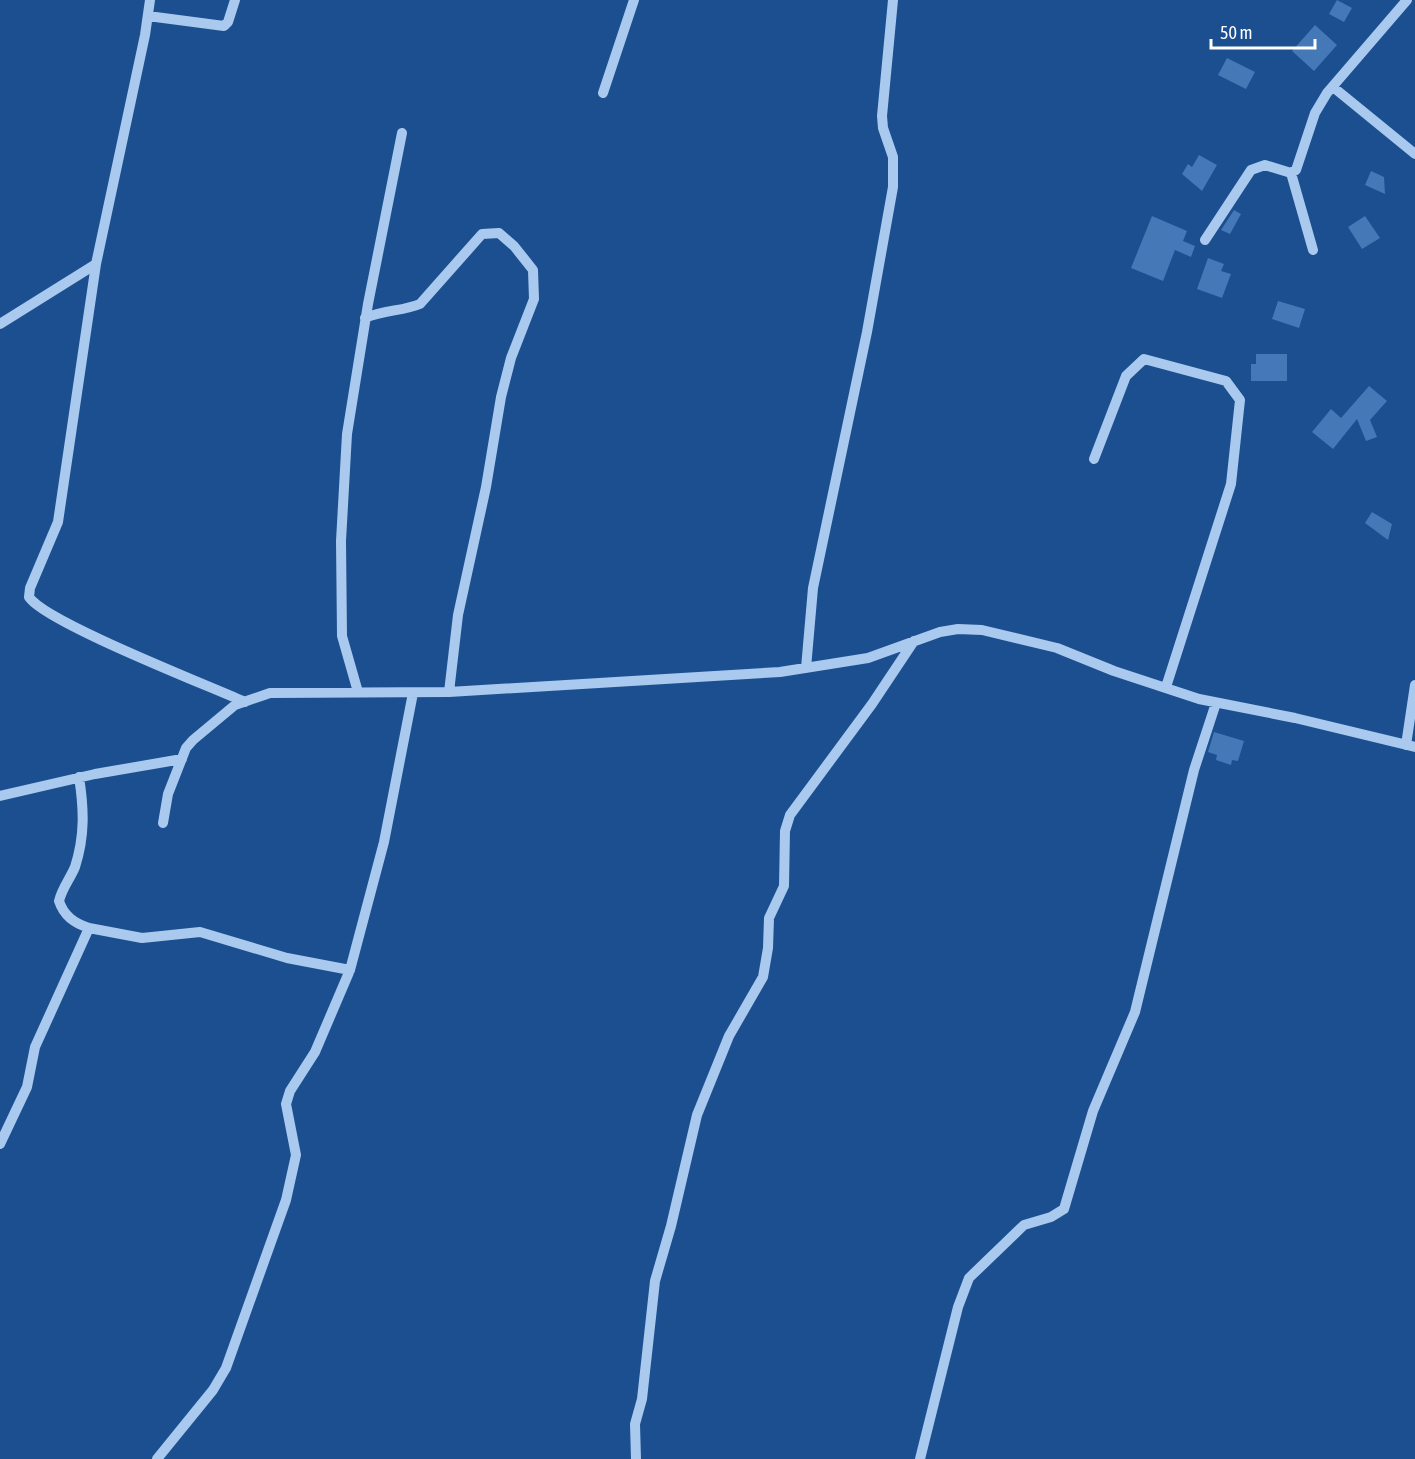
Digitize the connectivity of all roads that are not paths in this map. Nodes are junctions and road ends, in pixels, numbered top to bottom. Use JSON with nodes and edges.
{"nodes":[{"id":1,"x":150,"y":0,"type":"edge"},
{"id":2,"x":235,"y":0,"type":"edge"},
{"id":3,"x":634,"y":0,"type":"edge"},
{"id":4,"x":893,"y":0,"type":"edge"},
{"id":5,"x":1407,"y":0,"type":"edge"},
{"id":6,"x":148,"y":16,"type":"junction"},
{"id":7,"x":1333,"y":87,"type":"junction"},
{"id":8,"x":603,"y":93,"type":"dead end"},
{"id":9,"x":402,"y":133,"type":"dead end"},
{"id":10,"x":1415,"y":154,"type":"edge"},
{"id":11,"x":1292,"y":173,"type":"junction"},
{"id":12,"x":1205,"y":240,"type":"dead end"},
{"id":13,"x":1313,"y":250,"type":"dead end"},
{"id":14,"x":96,"y":264,"type":"junction"},
{"id":15,"x":365,"y":318,"type":"junction"},
{"id":16,"x":0,"y":324,"type":"edge"},
{"id":17,"x":1094,"y":459,"type":"dead end"},
{"id":18,"x":914,"y":640,"type":"junction"},
{"id":19,"x":806,"y":668,"type":"junction"},
{"id":20,"x":1415,"y":685,"type":"edge"},
{"id":21,"x":1166,"y":687,"type":"junction"},
{"id":22,"x":358,"y":692,"type":"junction"},
{"id":23,"x":449,"y":692,"type":"junction"},
{"id":24,"x":413,"y":693,"type":"junction"},
{"id":25,"x":244,"y":702,"type":"junction"},
{"id":26,"x":1216,"y":703,"type":"junction"},
{"id":27,"x":1410,"y":746,"type":"edge"},
{"id":28,"x":182,"y":759,"type":"junction"},
{"id":29,"x":79,"y":777,"type":"junction"},
{"id":30,"x":0,"y":796,"type":"edge"},
{"id":31,"x":163,"y":824,"type":"dead end"},
{"id":32,"x":89,"y":928,"type":"junction"},
{"id":33,"x":350,"y":970,"type":"junction"},
{"id":34,"x":0,"y":1144,"type":"edge"},
{"id":35,"x":157,"y":1459,"type":"edge"},
{"id":36,"x":636,"y":1459,"type":"edge"},
{"id":37,"x":920,"y":1459,"type":"edge"}],
"edges":[{"from":1,"to":6,"type":"street"},
{"from":2,"to":6,"type":"street"},
{"from":3,"to":8,"type":"street"},
{"from":4,"to":19,"type":"street"},
{"from":5,"to":7,"type":"street"},
{"from":6,"to":14,"type":"street"},
{"from":7,"to":10,"type":"street"},
{"from":7,"to":11,"type":"street"},
{"from":9,"to":15,"type":"street"},
{"from":11,"to":12,"type":"street"},
{"from":11,"to":13,"type":"street"},
{"from":14,"to":16,"type":"street"},
{"from":14,"to":25,"type":"street"},
{"from":15,"to":22,"type":"street"},
{"from":15,"to":23,"type":"street"},
{"from":17,"to":21,"type":"street"},
{"from":18,"to":19,"type":"street"},
{"from":18,"to":21,"type":"street"},
{"from":18,"to":36,"type":"street"},
{"from":19,"to":23,"type":"street"},
{"from":20,"to":27,"type":"street"},
{"from":21,"to":26,"type":"street"},
{"from":22,"to":24,"type":"street"},
{"from":22,"to":25,"type":"street"},
{"from":23,"to":24,"type":"street"},
{"from":24,"to":33,"type":"street"},
{"from":25,"to":28,"type":"street"},
{"from":26,"to":27,"type":"street"},
{"from":26,"to":37,"type":"street"},
{"from":28,"to":29,"type":"street"},
{"from":28,"to":31,"type":"street"},
{"from":29,"to":30,"type":"street"},
{"from":29,"to":32,"type":"street"},
{"from":32,"to":33,"type":"street"},
{"from":32,"to":34,"type":"street"},
{"from":33,"to":35,"type":"street"}]}
